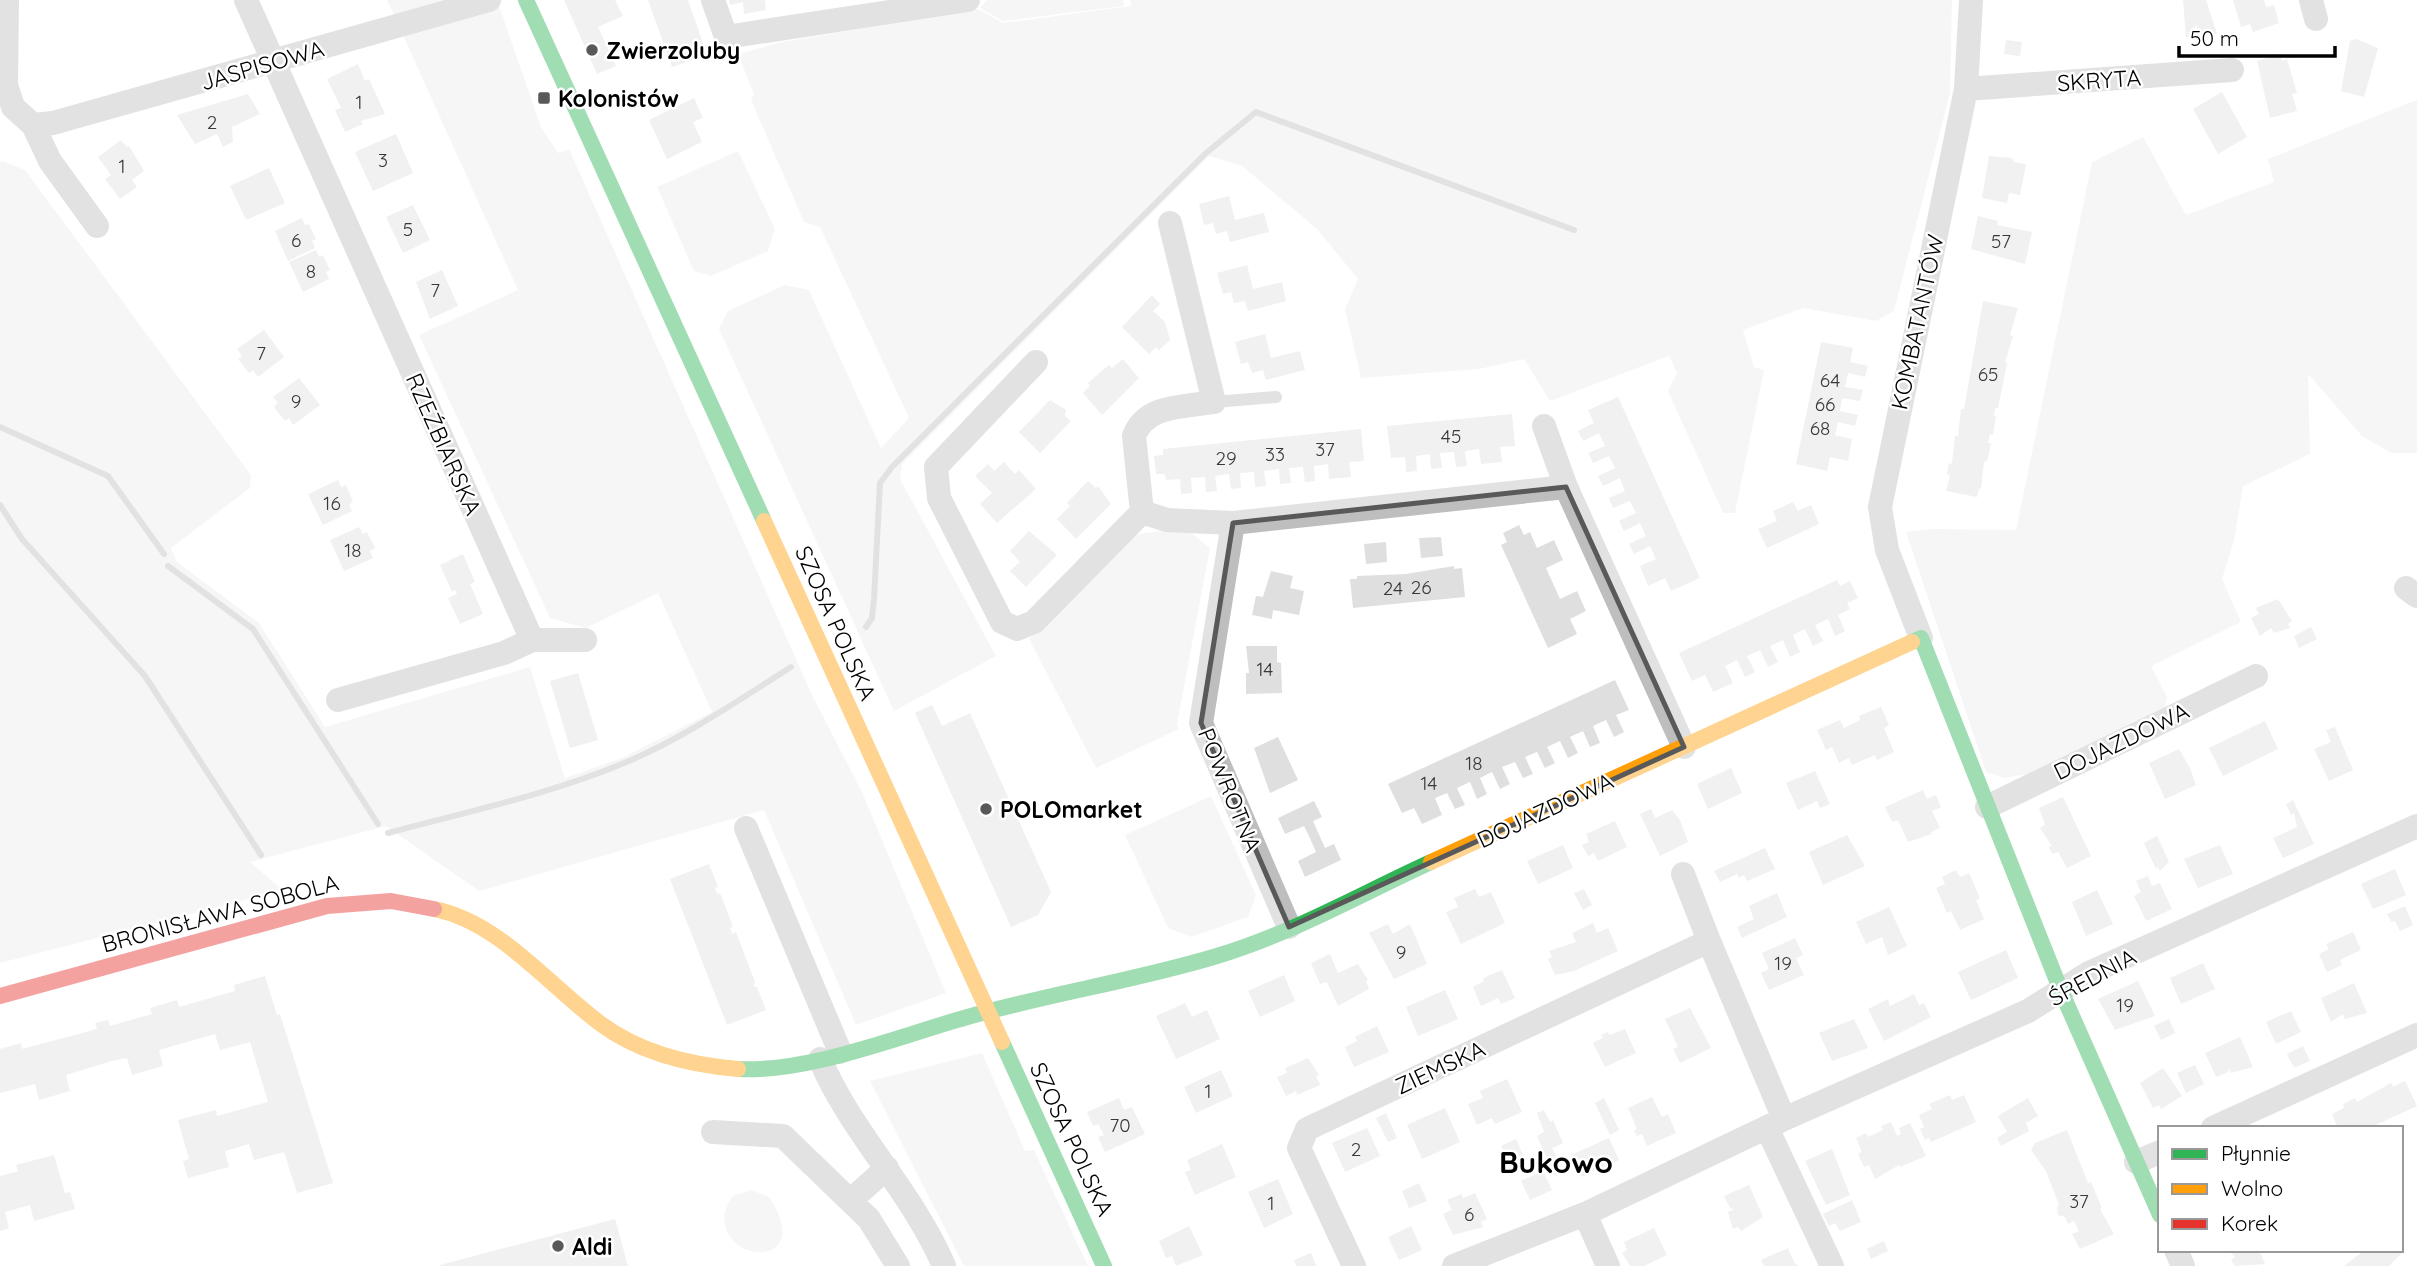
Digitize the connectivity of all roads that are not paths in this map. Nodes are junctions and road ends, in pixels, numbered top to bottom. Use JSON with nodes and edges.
{"nodes":[{"id":1,"x":8,"y":0,"type":"edge"},
{"id":2,"x":246,"y":0,"type":"edge"},
{"id":3,"x":489,"y":0,"type":"edge"},
{"id":4,"x":526,"y":0,"type":"edge"},
{"id":5,"x":713,"y":0,"type":"edge"},
{"id":6,"x":968,"y":0,"type":"edge"},
{"id":7,"x":1971,"y":0,"type":"edge"},
{"id":8,"x":273,"y":62,"type":"junction"},
{"id":9,"x":2232,"y":70,"type":"dead end"},
{"id":10,"x":1966,"y":89,"type":"junction"},
{"id":11,"x":33,"y":125,"type":"junction"},
{"id":12,"x":1170,"y":223,"type":"dead end"},
{"id":13,"x":97,"y":226,"type":"dead end"},
{"id":14,"x":1036,"y":362,"type":"dead end"},
{"id":15,"x":1276,"y":397,"type":"dead end"},
{"id":16,"x":1214,"y":402,"type":"junction"},
{"id":17,"x":1544,"y":426,"type":"dead end"},
{"id":18,"x":1566,"y":487,"type":"junction"},
{"id":19,"x":1142,"y":512,"type":"junction"},
{"id":20,"x":1233,"y":523,"type":"junction"},
{"id":21,"x":1921,"y":638,"type":"junction"},
{"id":22,"x":532,"y":640,"type":"junction"},
{"id":23,"x":585,"y":640,"type":"dead end"},
{"id":24,"x":2256,"y":676,"type":"dead end"},
{"id":25,"x":338,"y":700,"type":"dead end"},
{"id":26,"x":1684,"y":747,"type":"junction"},
{"id":27,"x":1987,"y":807,"type":"junction"},
{"id":28,"x":2417,"y":826,"type":"edge"},
{"id":29,"x":746,"y":828,"type":"dead end"},
{"id":30,"x":1683,"y":874,"type":"dead end"},
{"id":31,"x":1289,"y":927,"type":"junction"},
{"id":32,"x":1709,"y":941,"type":"junction"},
{"id":33,"x":2061,"y":991,"type":"junction"},
{"id":34,"x":0,"y":996,"type":"edge"},
{"id":35,"x":988,"y":1010,"type":"junction"},
{"id":36,"x":2417,"y":1035,"type":"edge"},
{"id":37,"x":830,"y":1056,"type":"junction"},
{"id":38,"x":1775,"y":1123,"type":"junction"},
{"id":39,"x":2217,"y":1126,"type":"edge"},
{"id":40,"x":713,"y":1132,"type":"dead end"},
{"id":41,"x":2158,"y":1153,"type":"edge"},
{"id":42,"x":2136,"y":1163,"type":"junction"},
{"id":43,"x":887,"y":1168,"type":"junction"},
{"id":44,"x":851,"y":1200,"type":"junction"},
{"id":45,"x":2158,"y":1211,"type":"edge"},
{"id":46,"x":1585,"y":1214,"type":"junction"},
{"id":47,"x":1462,"y":1264,"type":"edge"},
{"id":48,"x":898,"y":1266,"type":"edge"},
{"id":49,"x":944,"y":1266,"type":"edge"},
{"id":50,"x":1104,"y":1266,"type":"edge"},
{"id":51,"x":1354,"y":1266,"type":"edge"},
{"id":52,"x":1608,"y":1266,"type":"edge"},
{"id":53,"x":1832,"y":1266,"type":"edge"}],
"edges":[{"from":1,"to":11,"type":"street"},
{"from":2,"to":8,"type":"street","name":"RZEŹBIARSKA"},
{"from":3,"to":8,"type":"street","name":"JASPISOWA"},
{"from":4,"to":35,"type":"street","name":"SZOSA POLSKA"},
{"from":5,"to":6,"type":"street"},
{"from":7,"to":10,"type":"street","name":"KOMBATANTÓW"},
{"from":8,"to":11,"type":"street","name":"JASPISOWA"},
{"from":8,"to":22,"type":"street","name":"RZEŹBIARSKA"},
{"from":9,"to":10,"type":"street","name":"SKRYTA"},
{"from":10,"to":21,"type":"street","name":"KOMBATANTÓW"},
{"from":11,"to":13,"type":"street"},
{"from":12,"to":16,"type":"street"},
{"from":14,"to":19,"type":"street"},
{"from":15,"to":16,"type":"lane"},
{"from":16,"to":19,"type":"street"},
{"from":17,"to":18,"type":"street"},
{"from":18,"to":20,"type":"street"},
{"from":18,"to":26,"type":"street"},
{"from":19,"to":20,"type":"street"},
{"from":20,"to":31,"type":"street","name":"POWROTNA"},
{"from":21,"to":26,"type":"street","name":"DOJAZDOWA"},
{"from":21,"to":27,"type":"street"},
{"from":22,"to":23,"type":"street"},
{"from":22,"to":25,"type":"street"},
{"from":24,"to":27,"type":"street","name":"DOJAZDOWA"},
{"from":26,"to":31,"type":"street","name":"DOJAZDOWA"},
{"from":27,"to":33,"type":"street"},
{"from":28,"to":33,"type":"street","name":"ŚREDNIA"},
{"from":29,"to":37,"type":"street"},
{"from":30,"to":32,"type":"street"},
{"from":31,"to":35,"type":"street","name":"DOJAZDOWA"},
{"from":32,"to":38,"type":"street"},
{"from":32,"to":51,"type":"street","name":"ZIEMSKA"},
{"from":33,"to":38,"type":"street","name":"ŚREDNIA"},
{"from":33,"to":42,"type":"street"},
{"from":34,"to":37,"type":"street","name":"BRONISŁAWA SOBOLA"},
{"from":35,"to":37,"type":"street","name":"BRONISŁAWA SOBOLA"},
{"from":35,"to":50,"type":"street","name":"SZOSA POLSKA"},
{"from":36,"to":39,"type":"street"},
{"from":37,"to":43,"type":"street"},
{"from":38,"to":46,"type":"street","name":"ŚREDNIA"},
{"from":38,"to":53,"type":"street"},
{"from":40,"to":44,"type":"street"},
{"from":41,"to":42,"type":"street"},
{"from":42,"to":45,"type":"street"},
{"from":43,"to":44,"type":"street"},
{"from":43,"to":49,"type":"street"},
{"from":44,"to":48,"type":"street"},
{"from":46,"to":47,"type":"street","name":"ŚREDNIA"},
{"from":46,"to":52,"type":"street"}]}
